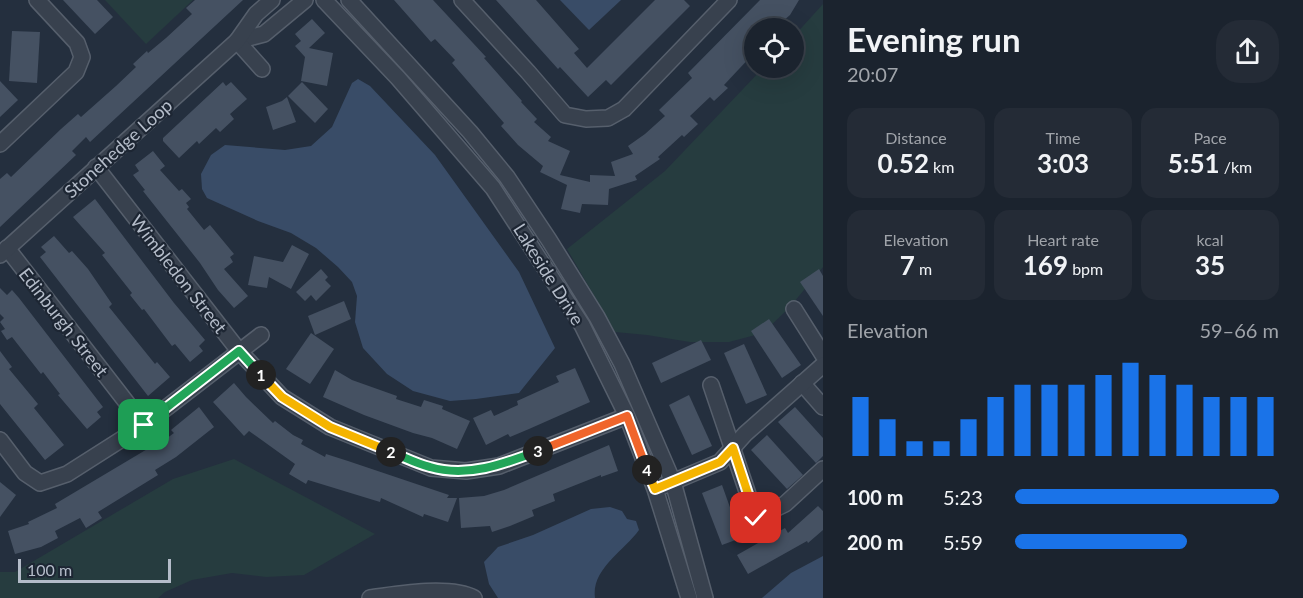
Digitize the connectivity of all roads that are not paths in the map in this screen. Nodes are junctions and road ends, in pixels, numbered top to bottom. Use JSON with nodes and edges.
{"nodes":[{"id":1,"x":37,"y":0,"type":"edge"},
{"id":2,"x":272,"y":0,"type":"edge"},
{"id":3,"x":305,"y":0,"type":"edge"},
{"id":4,"x":324,"y":0,"type":"edge"},
{"id":5,"x":348,"y":0,"type":"edge"},
{"id":6,"x":462,"y":0,"type":"edge"},
{"id":7,"x":729,"y":0,"type":"edge"},
{"id":8,"x":237,"y":42,"type":"junction"},
{"id":9,"x":262,"y":69,"type":"dead end"},
{"id":10,"x":0,"y":144,"type":"edge"},
{"id":11,"x":96,"y":166,"type":"junction"},
{"id":12,"x":4,"y":252,"type":"edge"},
{"id":13,"x":794,"y":309,"type":"dead end"},
{"id":14,"x":261,"y":335,"type":"dead end"},
{"id":15,"x":239,"y":351,"type":"junction"},
{"id":16,"x":823,"y":355,"type":"edge"},
{"id":17,"x":823,"y":365,"type":"edge"},
{"id":18,"x":802,"y":383,"type":"junction"},
{"id":19,"x":711,"y":385,"type":"dead end"},
{"id":20,"x":823,"y":407,"type":"edge"},
{"id":21,"x":627,"y":416,"type":"junction"},
{"id":22,"x":144,"y":425,"type":"junction"},
{"id":23,"x":0,"y":440,"type":"edge"},
{"id":24,"x":733,"y":448,"type":"junction"},
{"id":25,"x":823,"y":469,"type":"edge"},
{"id":26,"x":672,"y":483,"type":"junction"},
{"id":27,"x":655,"y":489,"type":"junction"},
{"id":28,"x":370,"y":598,"type":"edge"},
{"id":29,"x":474,"y":598,"type":"edge"},
{"id":30,"x":689,"y":598,"type":"edge"},
{"id":31,"x":705,"y":598,"type":"edge"}],
"edges":[{"from":1,"to":10,"type":"street"},
{"from":2,"to":8,"type":"street","name":"Stonehedge Loop"},
{"from":3,"to":8,"type":"street","name":"Stonehedge Loop"},
{"from":4,"to":21,"type":"street","name":"Lakeside Drive"},
{"from":5,"to":26,"type":"street","name":"Lakeside Drive"},
{"from":6,"to":7,"type":"street"},
{"from":8,"to":9,"type":"street"},
{"from":8,"to":11,"type":"street","name":"Stonehedge Loop"},
{"from":11,"to":12,"type":"street","name":"Stonehedge Loop"},
{"from":11,"to":15,"type":"street","name":"Wimbledon Street"},
{"from":12,"to":22,"type":"street","name":"Edinburgh Street"},
{"from":13,"to":16,"type":"street"},
{"from":14,"to":15,"type":"street"},
{"from":15,"to":21,"type":"street","name":"Wimbledon Street"},
{"from":15,"to":22,"type":"street"},
{"from":17,"to":18,"type":"street"},
{"from":18,"to":20,"type":"street"},
{"from":18,"to":24,"type":"street"},
{"from":19,"to":24,"type":"street"},
{"from":21,"to":27,"type":"street","name":"Lakeside Drive"},
{"from":22,"to":23,"type":"street"},
{"from":24,"to":25,"type":"street"},
{"from":24,"to":26,"type":"street"},
{"from":26,"to":27,"type":"street"},
{"from":26,"to":31,"type":"street","name":"Lakeside Drive"},
{"from":27,"to":30,"type":"street","name":"Lakeside Drive"},
{"from":28,"to":29,"type":"street"}]}
